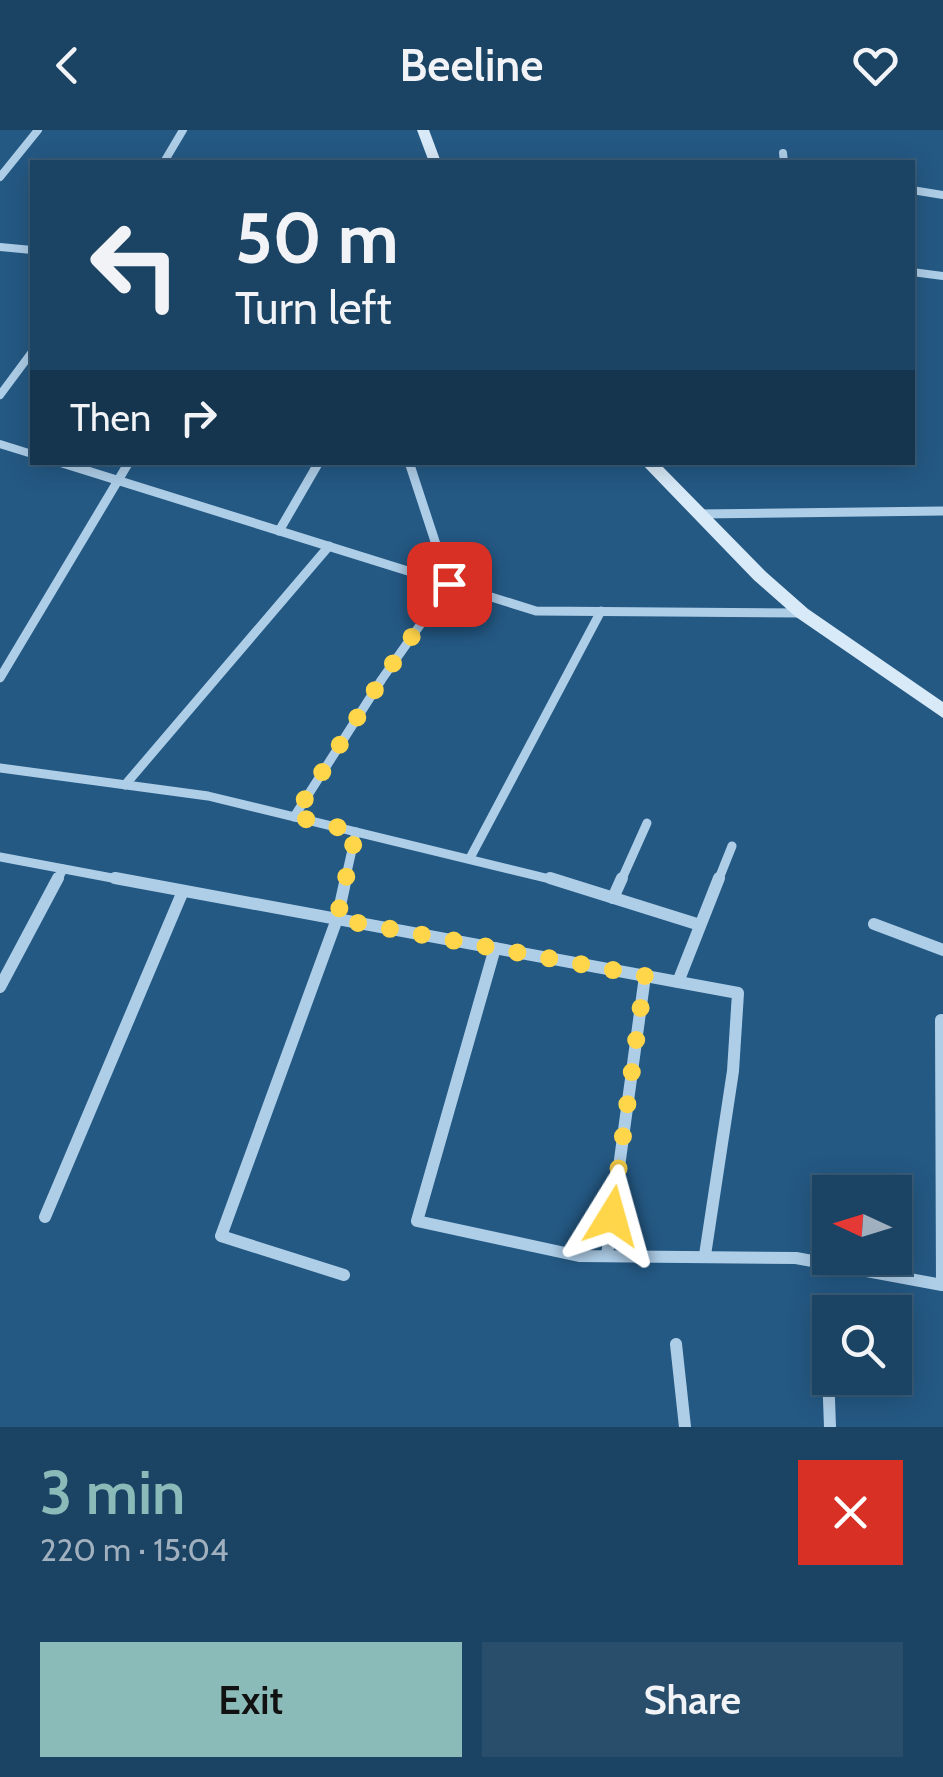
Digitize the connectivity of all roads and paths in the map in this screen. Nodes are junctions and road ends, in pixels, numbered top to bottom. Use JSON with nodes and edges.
{"nodes":[{"id":1,"x":38,"y":130,"type":"edge"},
{"id":2,"x":183,"y":130,"type":"edge"},
{"id":3,"x":423,"y":130,"type":"edge"},
{"id":4,"x":783,"y":153,"type":"dead end"},
{"id":5,"x":165,"y":160,"type":"edge"},
{"id":6,"x":434,"y":160,"type":"edge"},
{"id":7,"x":784,"y":160,"type":"edge"},
{"id":8,"x":0,"y":177,"type":"edge"},
{"id":9,"x":915,"y":190,"type":"edge"},
{"id":10,"x":943,"y":195,"type":"edge"},
{"id":11,"x":0,"y":248,"type":"edge"},
{"id":12,"x":30,"y":250,"type":"edge"},
{"id":13,"x":915,"y":272,"type":"edge"},
{"id":14,"x":943,"y":276,"type":"edge"},
{"id":15,"x":30,"y":355,"type":"edge"},
{"id":16,"x":0,"y":395,"type":"edge"},
{"id":17,"x":0,"y":444,"type":"edge"},
{"id":18,"x":30,"y":453,"type":"edge"},
{"id":19,"x":68,"y":465,"type":"edge"},
{"id":20,"x":127,"y":465,"type":"edge"},
{"id":21,"x":317,"y":465,"type":"edge"},
{"id":22,"x":410,"y":465,"type":"edge"},
{"id":23,"x":651,"y":465,"type":"edge"},
{"id":24,"x":118,"y":481,"type":"junction"},
{"id":25,"x":943,"y":511,"type":"edge"},
{"id":26,"x":698,"y":514,"type":"junction"},
{"id":27,"x":279,"y":531,"type":"junction"},
{"id":28,"x":328,"y":546,"type":"junction"},
{"id":29,"x":449,"y":584,"type":"junction"},
{"id":30,"x":601,"y":611,"type":"junction"},
{"id":31,"x":802,"y":613,"type":"junction"},
{"id":32,"x":0,"y":678,"type":"edge"},
{"id":33,"x":943,"y":711,"type":"edge"},
{"id":34,"x":0,"y":768,"type":"edge"},
{"id":35,"x":124,"y":785,"type":"junction"},
{"id":36,"x":294,"y":816,"type":"junction"},
{"id":37,"x":647,"y":824,"type":"dead end"},
{"id":38,"x":356,"y":832,"type":"junction"},
{"id":39,"x":732,"y":846,"type":"dead end"},
{"id":40,"x":0,"y":858,"type":"edge"},
{"id":41,"x":470,"y":858,"type":"junction"},
{"id":42,"x":62,"y":869,"type":"junction"},
{"id":43,"x":183,"y":891,"type":"junction"},
{"id":44,"x":613,"y":898,"type":"junction"},
{"id":45,"x":337,"y":919,"type":"junction"},
{"id":46,"x":874,"y":924,"type":"dead end"},
{"id":47,"x":700,"y":925,"type":"junction"},
{"id":48,"x":495,"y":948,"type":"junction"},
{"id":49,"x":943,"y":950,"type":"edge"},
{"id":50,"x":645,"y":976,"type":"junction"},
{"id":51,"x":678,"y":982,"type":"junction"},
{"id":52,"x":0,"y":987,"type":"edge"},
{"id":53,"x":941,"y":1020,"type":"edge"},
{"id":54,"x":45,"y":1217,"type":"dead end"},
{"id":55,"x":607,"y":1255,"type":"junction"},
{"id":56,"x":705,"y":1255,"type":"junction"},
{"id":57,"x":942,"y":1258,"type":"edge"},
{"id":58,"x":344,"y":1275,"type":"dead end"},
{"id":59,"x":676,"y":1344,"type":"dead end"},
{"id":60,"x":828,"y":1395,"type":"edge"},
{"id":61,"x":685,"y":1427,"type":"edge"},
{"id":62,"x":830,"y":1427,"type":"edge"}],
"edges":[{"from":1,"to":8,"type":"street"},
{"from":2,"to":5,"type":"street"},
{"from":3,"to":6,"type":"main road"},
{"from":4,"to":7,"type":"street"},
{"from":9,"to":10,"type":"street"},
{"from":11,"to":12,"type":"street"},
{"from":13,"to":14,"type":"street"},
{"from":15,"to":16,"type":"street"},
{"from":17,"to":18,"type":"street"},
{"from":19,"to":24,"type":"street"},
{"from":20,"to":24,"type":"street"},
{"from":21,"to":27,"type":"street"},
{"from":22,"to":29,"type":"street"},
{"from":23,"to":26,"type":"main road"},
{"from":24,"to":27,"type":"street"},
{"from":24,"to":32,"type":"street"},
{"from":25,"to":26,"type":"street"},
{"from":26,"to":31,"type":"main road"},
{"from":27,"to":28,"type":"street"},
{"from":28,"to":29,"type":"street"},
{"from":28,"to":35,"type":"street"},
{"from":29,"to":30,"type":"street"},
{"from":29,"to":36,"type":"street"},
{"from":30,"to":31,"type":"street"},
{"from":30,"to":41,"type":"street"},
{"from":31,"to":33,"type":"main road"},
{"from":34,"to":35,"type":"street"},
{"from":35,"to":36,"type":"street"},
{"from":36,"to":38,"type":"street"},
{"from":37,"to":44,"type":"street"},
{"from":38,"to":41,"type":"street"},
{"from":38,"to":45,"type":"street"},
{"from":39,"to":47,"type":"street"},
{"from":40,"to":42,"type":"street"},
{"from":41,"to":44,"type":"street"},
{"from":42,"to":43,"type":"street"},
{"from":42,"to":52,"type":"street"},
{"from":43,"to":45,"type":"street"},
{"from":43,"to":54,"type":"street"},
{"from":44,"to":47,"type":"street"},
{"from":45,"to":48,"type":"street"},
{"from":45,"to":58,"type":"street"},
{"from":46,"to":49,"type":"street"},
{"from":47,"to":51,"type":"street"},
{"from":48,"to":50,"type":"street"},
{"from":48,"to":55,"type":"street"},
{"from":50,"to":51,"type":"street"},
{"from":50,"to":55,"type":"street"},
{"from":51,"to":56,"type":"street"},
{"from":53,"to":57,"type":"street"},
{"from":55,"to":56,"type":"street"},
{"from":56,"to":57,"type":"street"},
{"from":59,"to":61,"type":"street"},
{"from":60,"to":62,"type":"street"}]}
